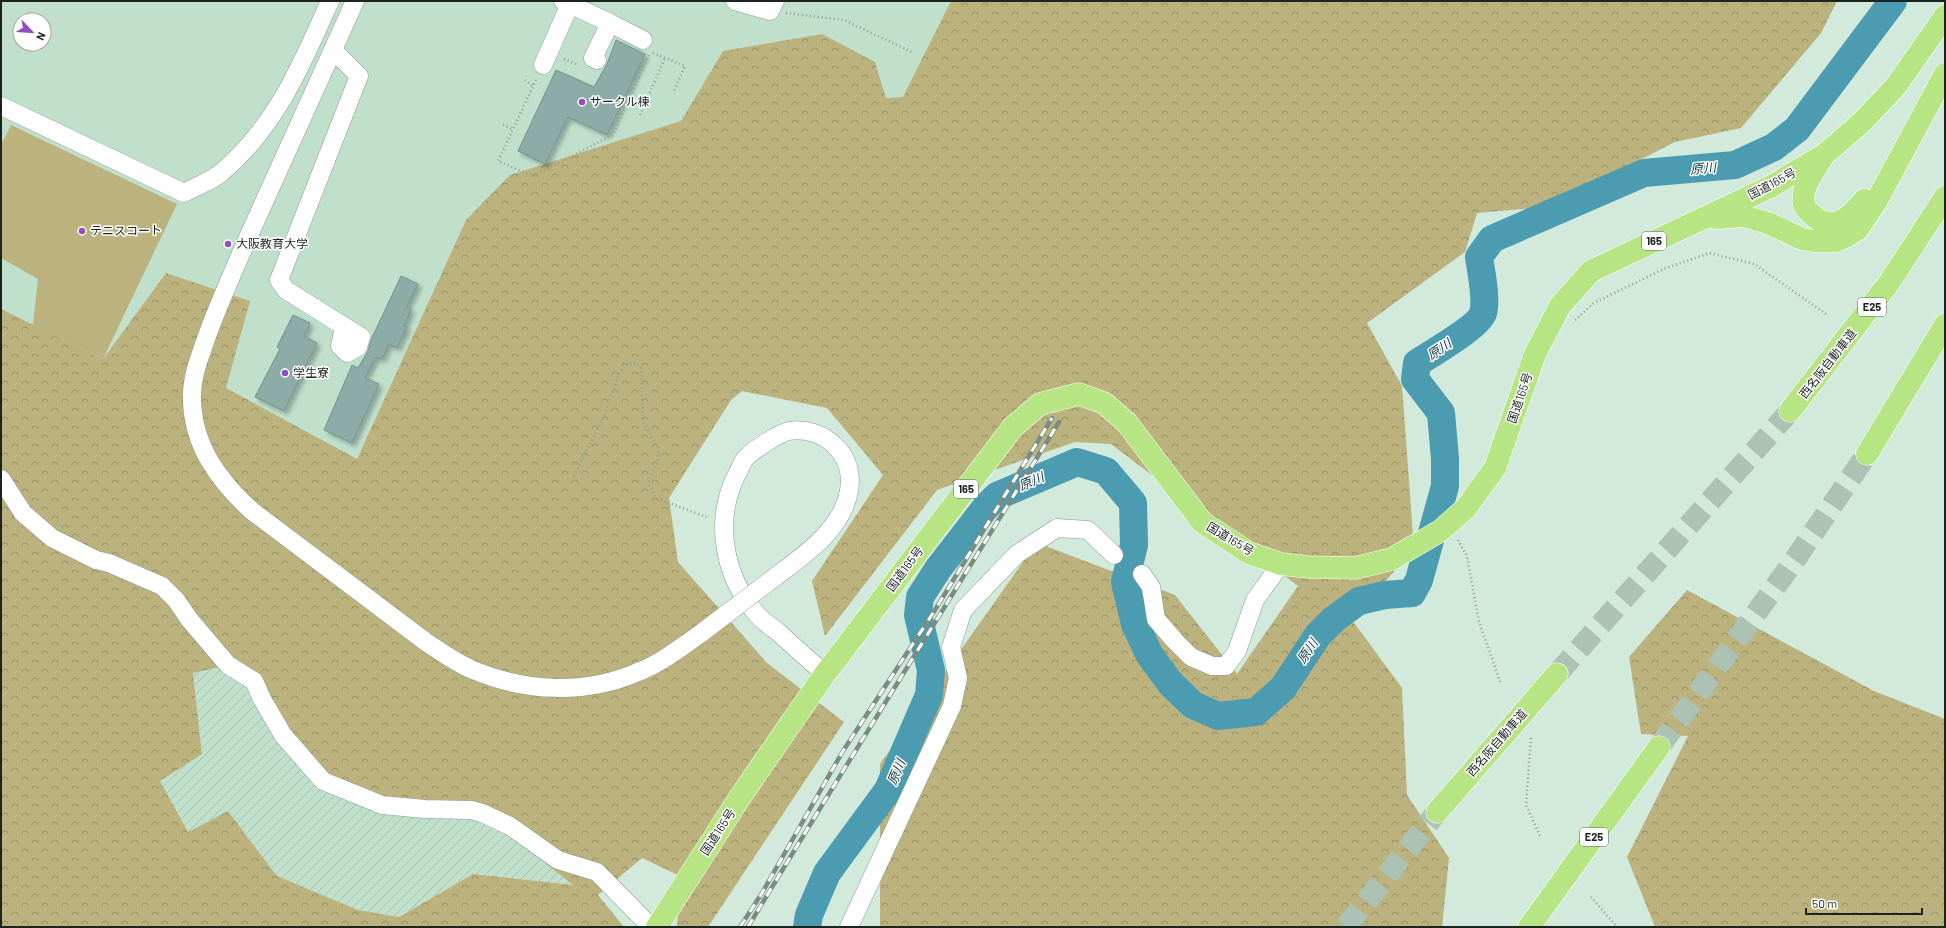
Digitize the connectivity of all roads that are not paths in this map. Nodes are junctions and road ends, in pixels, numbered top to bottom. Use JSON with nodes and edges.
{"nodes":[{"id":1,"x":330,"y":1,"type":"edge"},
{"id":2,"x":355,"y":1,"type":"edge"},
{"id":3,"x":735,"y":1,"type":"edge"},
{"id":4,"x":566,"y":3,"type":"edge"},
{"id":5,"x":772,"y":6,"type":"edge"},
{"id":6,"x":1945,"y":16,"type":"edge"},
{"id":7,"x":610,"y":23,"type":"junction"},
{"id":8,"x":644,"y":40,"type":"dead end"},
{"id":9,"x":333,"y":50,"type":"junction"},
{"id":10,"x":1945,"y":58,"type":"edge"},
{"id":11,"x":595,"y":59,"type":"road end"},
{"id":12,"x":543,"y":65,"type":"road end"},
{"id":13,"x":1945,"y":74,"type":"edge"},
{"id":14,"x":1,"y":106,"type":"edge"},
{"id":15,"x":1824,"y":155,"type":"junction"},
{"id":16,"x":1772,"y":186,"type":"junction"},
{"id":17,"x":1945,"y":197,"type":"edge"},
{"id":18,"x":1804,"y":204,"type":"junction"},
{"id":19,"x":1702,"y":220,"type":"junction"},
{"id":20,"x":1780,"y":228,"type":"junction"},
{"id":21,"x":1945,"y":325,"type":"edge"},
{"id":22,"x":344,"y":327,"type":"dead end"},
{"id":23,"x":1790,"y":411,"type":"tunnel mouth"},
{"id":24,"x":1867,"y":454,"type":"tunnel mouth"},
{"id":25,"x":1,"y":479,"type":"edge"},
{"id":26,"x":1114,"y":555,"type":"dead end"},
{"id":27,"x":1281,"y":564,"type":"junction"},
{"id":28,"x":1142,"y":574,"type":"dead end"},
{"id":29,"x":825,"y":674,"type":"junction"},
{"id":30,"x":1557,"y":674,"type":"tunnel mouth"},
{"id":31,"x":1659,"y":747,"type":"tunnel mouth"},
{"id":32,"x":1437,"y":812,"type":"tunnel mouth"},
{"id":33,"x":651,"y":927,"type":"edge"},
{"id":34,"x":657,"y":927,"type":"edge"},
{"id":35,"x":849,"y":927,"type":"edge"},
{"id":36,"x":1529,"y":927,"type":"edge"}],
"edges":[{"from":1,"to":14,"type":"street"},
{"from":2,"to":9,"type":"street"},
{"from":3,"to":5,"type":"street"},
{"from":4,"to":7,"type":"street"},
{"from":4,"to":12,"type":"street"},
{"from":6,"to":15,"type":"highway","name":"国道165号","number":"165"},
{"from":7,"to":8,"type":"street"},
{"from":7,"to":11,"type":"street"},
{"from":9,"to":22,"type":"street"},
{"from":9,"to":29,"type":"street","bridge":true},
{"from":10,"to":18,"type":"highway"},
{"from":13,"to":20,"type":"highway"},
{"from":15,"to":16,"type":"highway","name":"国道165号","number":"165"},
{"from":15,"to":18,"type":"highway"},
{"from":16,"to":18,"type":"highway"},
{"from":16,"to":19,"type":"highway","name":"国道165号","number":"165"},
{"from":16,"to":20,"type":"highway"},
{"from":17,"to":23,"type":"highway","name":"西名阪自動車道","number":"E25"},
{"from":19,"to":20,"type":"highway"},
{"from":19,"to":27,"type":"highway","name":"国道165号","number":"165"},
{"from":21,"to":24,"type":"highway"},
{"from":25,"to":33,"type":"street"},
{"from":26,"to":35,"type":"street"},
{"from":27,"to":28,"type":"street"},
{"from":27,"to":29,"type":"highway","name":"国道165号","number":"165"},
{"from":29,"to":34,"type":"highway","name":"国道165号","number":"165"},
{"from":30,"to":32,"type":"highway","name":"西名阪自動車道"},
{"from":31,"to":36,"type":"highway","number":"E25"}]}
